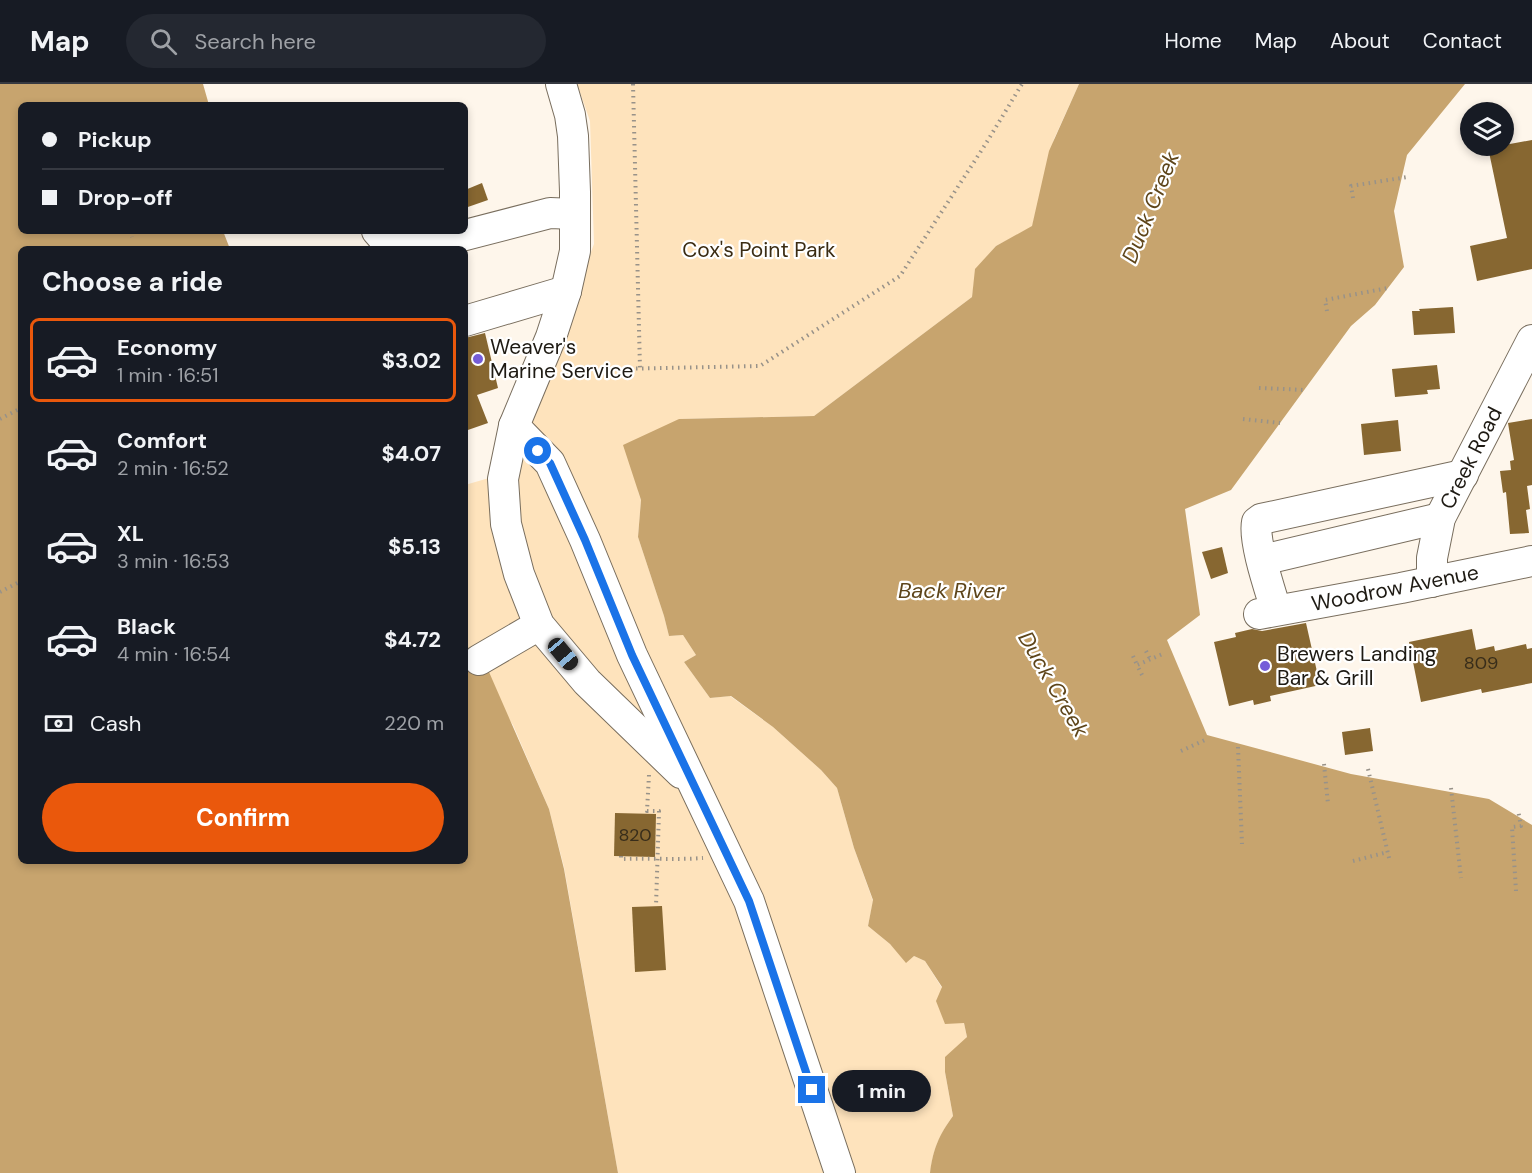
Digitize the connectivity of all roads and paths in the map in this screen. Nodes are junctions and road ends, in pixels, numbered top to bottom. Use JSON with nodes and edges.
{"nodes":[{"id":1,"x":561,"y":84,"type":"edge"},
{"id":2,"x":633,"y":84,"type":"edge"},
{"id":3,"x":1022,"y":84,"type":"edge"},
{"id":4,"x":1407,"y":177,"type":"dead end"},
{"id":5,"x":1353,"y":198,"type":"dead end"},
{"id":6,"x":575,"y":214,"type":"junction"},
{"id":7,"x":131,"y":234,"type":"edge"},
{"id":8,"x":380,"y":234,"type":"edge"},
{"id":9,"x":132,"y":237,"type":"dead end"},
{"id":10,"x":390,"y":246,"type":"edge"},
{"id":11,"x":426,"y":246,"type":"edge"},
{"id":12,"x":1388,"y":288,"type":"dead end"},
{"id":13,"x":566,"y":291,"type":"junction"},
{"id":14,"x":1327,"y":311,"type":"dead end"},
{"id":15,"x":468,"y":320,"type":"edge"},
{"id":16,"x":1532,"y":340,"type":"edge"},
{"id":17,"x":640,"y":369,"type":"junction"},
{"id":18,"x":536,"y":371,"type":"junction"},
{"id":19,"x":1259,"y":388,"type":"dead end"},
{"id":20,"x":1305,"y":390,"type":"dead end"},
{"id":21,"x":1518,"y":394,"type":"edge"},
{"id":22,"x":18,"y":410,"type":"edge"},
{"id":23,"x":0,"y":419,"type":"edge"},
{"id":24,"x":1243,"y":419,"type":"dead end"},
{"id":25,"x":1280,"y":423,"type":"dead end"},
{"id":26,"x":513,"y":426,"type":"junction"},
{"id":27,"x":1463,"y":475,"type":"junction"},
{"id":28,"x":1440,"y":518,"type":"junction"},
{"id":29,"x":1262,"y":560,"type":"junction"},
{"id":30,"x":1532,"y":561,"type":"edge"},
{"id":31,"x":1432,"y":582,"type":"junction"},
{"id":32,"x":18,"y":583,"type":"edge"},
{"id":33,"x":0,"y":592,"type":"edge"},
{"id":34,"x":539,"y":625,"type":"junction"},
{"id":35,"x":1146,"y":651,"type":"dead end"},
{"id":36,"x":1165,"y":653,"type":"dead end"},
{"id":37,"x":1133,"y":656,"type":"dead end"},
{"id":38,"x":1150,"y":659,"type":"junction"},
{"id":39,"x":479,"y":660,"type":"dead end"},
{"id":40,"x":1137,"y":665,"type":"junction"},
{"id":41,"x":1142,"y":675,"type":"dead end"},
{"id":42,"x":1207,"y":739,"type":"dead end"},
{"id":43,"x":651,"y":745,"type":"junction"},
{"id":44,"x":1238,"y":747,"type":"dead end"},
{"id":45,"x":1181,"y":751,"type":"dead end"},
{"id":46,"x":1324,"y":764,"type":"dead end"},
{"id":47,"x":1368,"y":770,"type":"dead end"},
{"id":48,"x":694,"y":786,"type":"junction"},
{"id":49,"x":1451,"y":788,"type":"dead end"},
{"id":50,"x":1328,"y":804,"type":"dead end"},
{"id":51,"x":1518,"y":810,"type":"dead end"},
{"id":52,"x":1242,"y":844,"type":"dead end"},
{"id":53,"x":1388,"y":852,"type":"junction"},
{"id":54,"x":621,"y":856,"type":"dead end"},
{"id":55,"x":728,"y":856,"type":"junction"},
{"id":56,"x":658,"y":858,"type":"junction"},
{"id":57,"x":1353,"y":861,"type":"dead end"},
{"id":58,"x":1390,"y":862,"type":"dead end"},
{"id":59,"x":1461,"y":878,"type":"dead end"},
{"id":60,"x":1516,"y":891,"type":"dead end"},
{"id":61,"x":656,"y":906,"type":"dead end"},
{"id":62,"x":840,"y":1173,"type":"edge"}],
"edges":[{"from":1,"to":6,"type":"street"},
{"from":2,"to":17,"type":"path"},
{"from":3,"to":17,"type":"path"},
{"from":4,"to":5,"type":"path"},
{"from":6,"to":11,"type":"street"},
{"from":6,"to":13,"type":"street"},
{"from":7,"to":9,"type":"path"},
{"from":8,"to":10,"type":"street"},
{"from":12,"to":14,"type":"path"},
{"from":13,"to":15,"type":"street"},
{"from":13,"to":18,"type":"street"},
{"from":16,"to":21,"type":"street","name":"Creek Road"},
{"from":17,"to":18,"type":"path"},
{"from":18,"to":26,"type":"street"},
{"from":19,"to":20,"type":"path"},
{"from":21,"to":27,"type":"street","name":"Creek Road"},
{"from":22,"to":23,"type":"path"},
{"from":24,"to":25,"type":"path"},
{"from":26,"to":34,"type":"street"},
{"from":26,"to":48,"type":"street"},
{"from":27,"to":28,"type":"street","name":"Creek Road"},
{"from":27,"to":29,"type":"street"},
{"from":28,"to":29,"type":"street"},
{"from":28,"to":31,"type":"street","name":"Creek Road"},
{"from":29,"to":31,"type":"street","name":"Woodrow Avenue"},
{"from":30,"to":31,"type":"street","name":"Woodrow Avenue"},
{"from":32,"to":33,"type":"path"},
{"from":34,"to":39,"type":"street"},
{"from":34,"to":43,"type":"street"},
{"from":35,"to":38,"type":"path"},
{"from":36,"to":38,"type":"path"},
{"from":37,"to":40,"type":"path"},
{"from":38,"to":40,"type":"path"},
{"from":40,"to":41,"type":"path"},
{"from":42,"to":45,"type":"path"},
{"from":43,"to":48,"type":"street"},
{"from":43,"to":56,"type":"path"},
{"from":44,"to":52,"type":"path"},
{"from":46,"to":50,"type":"path"},
{"from":47,"to":53,"type":"path"},
{"from":48,"to":55,"type":"street"},
{"from":49,"to":59,"type":"path"},
{"from":51,"to":60,"type":"path"},
{"from":53,"to":57,"type":"path"},
{"from":53,"to":58,"type":"path"},
{"from":54,"to":56,"type":"path"},
{"from":55,"to":56,"type":"path"},
{"from":55,"to":62,"type":"street"},
{"from":56,"to":61,"type":"path"}]}
